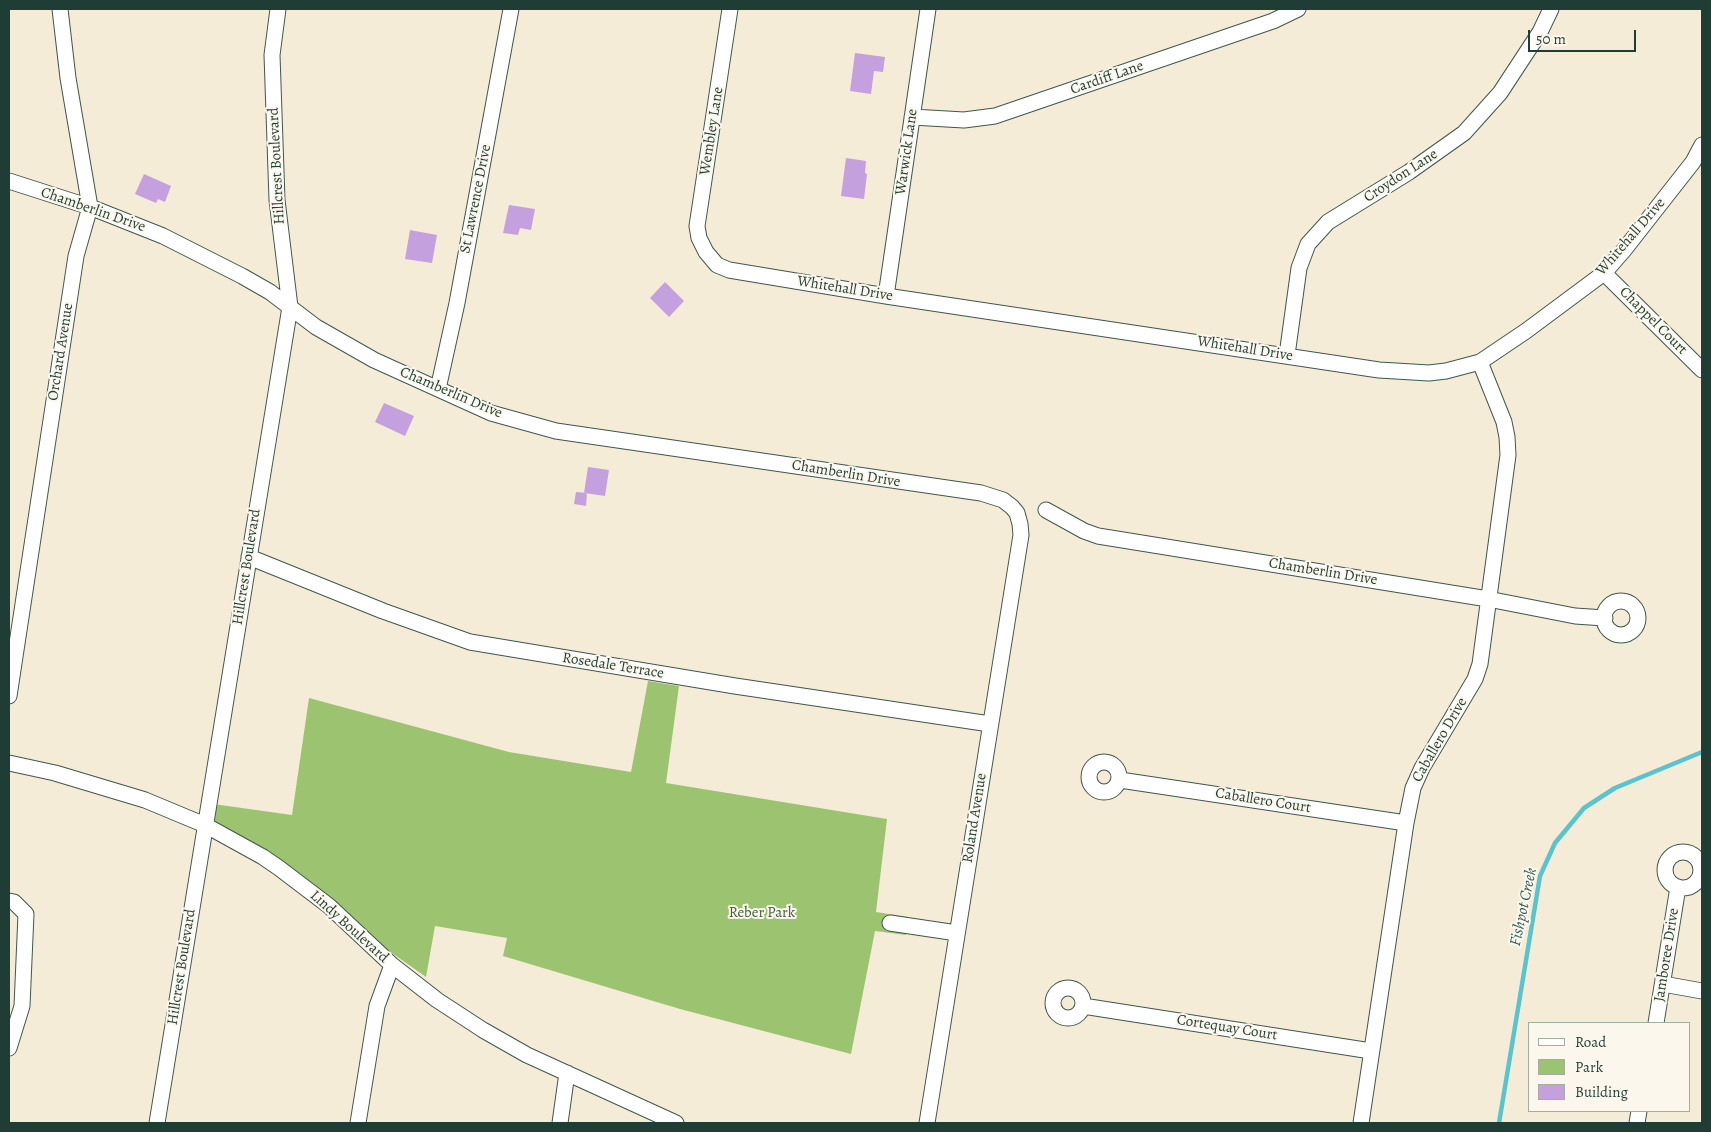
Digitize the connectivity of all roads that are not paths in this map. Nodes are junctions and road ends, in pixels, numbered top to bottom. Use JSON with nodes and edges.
{"nodes":[{"id":1,"x":60,"y":9,"type":"edge"},
{"id":2,"x":278,"y":9,"type":"edge"},
{"id":3,"x":511,"y":9,"type":"edge"},
{"id":4,"x":730,"y":9,"type":"edge"},
{"id":5,"x":928,"y":9,"type":"edge"},
{"id":6,"x":1298,"y":9,"type":"edge"},
{"id":7,"x":1551,"y":9,"type":"edge"},
{"id":8,"x":912,"y":117,"type":"junction"},
{"id":9,"x":1702,"y":144,"type":"edge"},
{"id":10,"x":1698,"y":165,"type":"edge"},
{"id":11,"x":9,"y":181,"type":"edge"},
{"id":12,"x":90,"y":207,"type":"junction"},
{"id":13,"x":706,"y":252,"type":"joint"},
{"id":14,"x":1604,"y":273,"type":"junction"},
{"id":15,"x":886,"y":296,"type":"junction"},
{"id":16,"x":290,"y":307,"type":"junction"},
{"id":17,"x":1287,"y":355,"type":"junction"},
{"id":18,"x":1480,"y":362,"type":"junction"},
{"id":19,"x":1702,"y":370,"type":"edge"},
{"id":20,"x":438,"y":389,"type":"junction"},
{"id":21,"x":1046,"y":510,"type":"dead end"},
{"id":22,"x":1017,"y":513,"type":"joint"},
{"id":23,"x":248,"y":557,"type":"junction"},
{"id":24,"x":1488,"y":599,"type":"junction"},
{"id":25,"x":1604,"y":618,"type":"dead end"},
{"id":26,"x":9,"y":696,"type":"edge"},
{"id":27,"x":990,"y":724,"type":"junction"},
{"id":28,"x":9,"y":764,"type":"edge"},
{"id":29,"x":1120,"y":780,"type":"dead end"},
{"id":30,"x":1406,"y":822,"type":"junction"},
{"id":31,"x":204,"y":825,"type":"junction"},
{"id":32,"x":1678,"y":888,"type":"dead end"},
{"id":33,"x":9,"y":901,"type":"edge"},
{"id":34,"x":890,"y":923,"type":"dead end"},
{"id":35,"x":957,"y":933,"type":"junction"},
{"id":36,"x":392,"y":965,"type":"junction"},
{"id":37,"x":1663,"y":984,"type":"junction"},
{"id":38,"x":1702,"y":991,"type":"edge"},
{"id":39,"x":1083,"y":1006,"type":"dead end"},
{"id":40,"x":1656,"y":1022,"type":"edge"},
{"id":41,"x":9,"y":1048,"type":"edge"},
{"id":42,"x":1371,"y":1051,"type":"junction"},
{"id":43,"x":567,"y":1073,"type":"junction"},
{"id":44,"x":156,"y":1123,"type":"edge"},
{"id":45,"x":358,"y":1123,"type":"edge"},
{"id":46,"x":560,"y":1123,"type":"edge"},
{"id":47,"x":676,"y":1123,"type":"edge"},
{"id":48,"x":927,"y":1123,"type":"edge"},
{"id":49,"x":1361,"y":1123,"type":"edge"}],
"edges":[{"from":1,"to":12,"type":"street","name":"Orchard Avenue"},
{"from":2,"to":16,"type":"street","name":"Hillcrest Boulevard"},
{"from":3,"to":20,"type":"street","name":"St Lawrence Drive"},
{"from":4,"to":13,"type":"street","name":"Wembley Lane"},
{"from":5,"to":8,"type":"street","name":"Warwick Lane"},
{"from":6,"to":8,"type":"street","name":"Cardiff Lane"},
{"from":7,"to":17,"type":"street","name":"Croydon Lane"},
{"from":8,"to":15,"type":"street","name":"Warwick Lane"},
{"from":9,"to":10,"type":"street","name":"Whitehall Drive"},
{"from":10,"to":14,"type":"street","name":"Whitehall Drive"},
{"from":11,"to":12,"type":"street","name":"Chamberlin Drive"},
{"from":12,"to":16,"type":"street","name":"Chamberlin Drive"},
{"from":12,"to":26,"type":"street","name":"Orchard Avenue"},
{"from":13,"to":15,"type":"street","name":"Whitehall Drive"},
{"from":14,"to":18,"type":"street","name":"Whitehall Drive"},
{"from":14,"to":19,"type":"street","name":"Chappel Court"},
{"from":15,"to":17,"type":"street","name":"Whitehall Drive"},
{"from":16,"to":20,"type":"street","name":"Chamberlin Drive"},
{"from":16,"to":23,"type":"street","name":"Hillcrest Boulevard"},
{"from":17,"to":18,"type":"street","name":"Whitehall Drive"},
{"from":18,"to":24,"type":"street","name":"Caballero Drive"},
{"from":20,"to":22,"type":"street","name":"Chamberlin Drive"},
{"from":21,"to":24,"type":"street","name":"Chamberlin Drive"},
{"from":22,"to":27,"type":"street","name":"Roland Avenue"},
{"from":23,"to":27,"type":"street","name":"Rosedale Terrace"},
{"from":23,"to":31,"type":"street","name":"Hillcrest Boulevard"},
{"from":24,"to":25,"type":"street","name":"Chamberlin Drive"},
{"from":24,"to":30,"type":"street","name":"Caballero Drive"},
{"from":27,"to":35,"type":"street","name":"Roland Avenue"},
{"from":28,"to":31,"type":"street","name":"Lindy Boulevard"},
{"from":29,"to":30,"type":"street","name":"Caballero Court"},
{"from":30,"to":42,"type":"street","name":"Caballero Drive"},
{"from":31,"to":36,"type":"street","name":"Lindy Boulevard"},
{"from":31,"to":44,"type":"street","name":"Hillcrest Boulevard"},
{"from":32,"to":37,"type":"street","name":"Jamboree Drive"},
{"from":33,"to":41,"type":"street"},
{"from":34,"to":35,"type":"street"},
{"from":35,"to":48,"type":"street","name":"Roland Avenue"},
{"from":36,"to":43,"type":"street","name":"Lindy Boulevard"},
{"from":36,"to":45,"type":"street"},
{"from":37,"to":38,"type":"street"},
{"from":37,"to":40,"type":"street","name":"Jamboree Drive"},
{"from":39,"to":42,"type":"street","name":"Cortequay Court"},
{"from":42,"to":49,"type":"street","name":"Caballero Drive"},
{"from":43,"to":46,"type":"street"},
{"from":43,"to":47,"type":"street","name":"Lindy Boulevard"}]}
